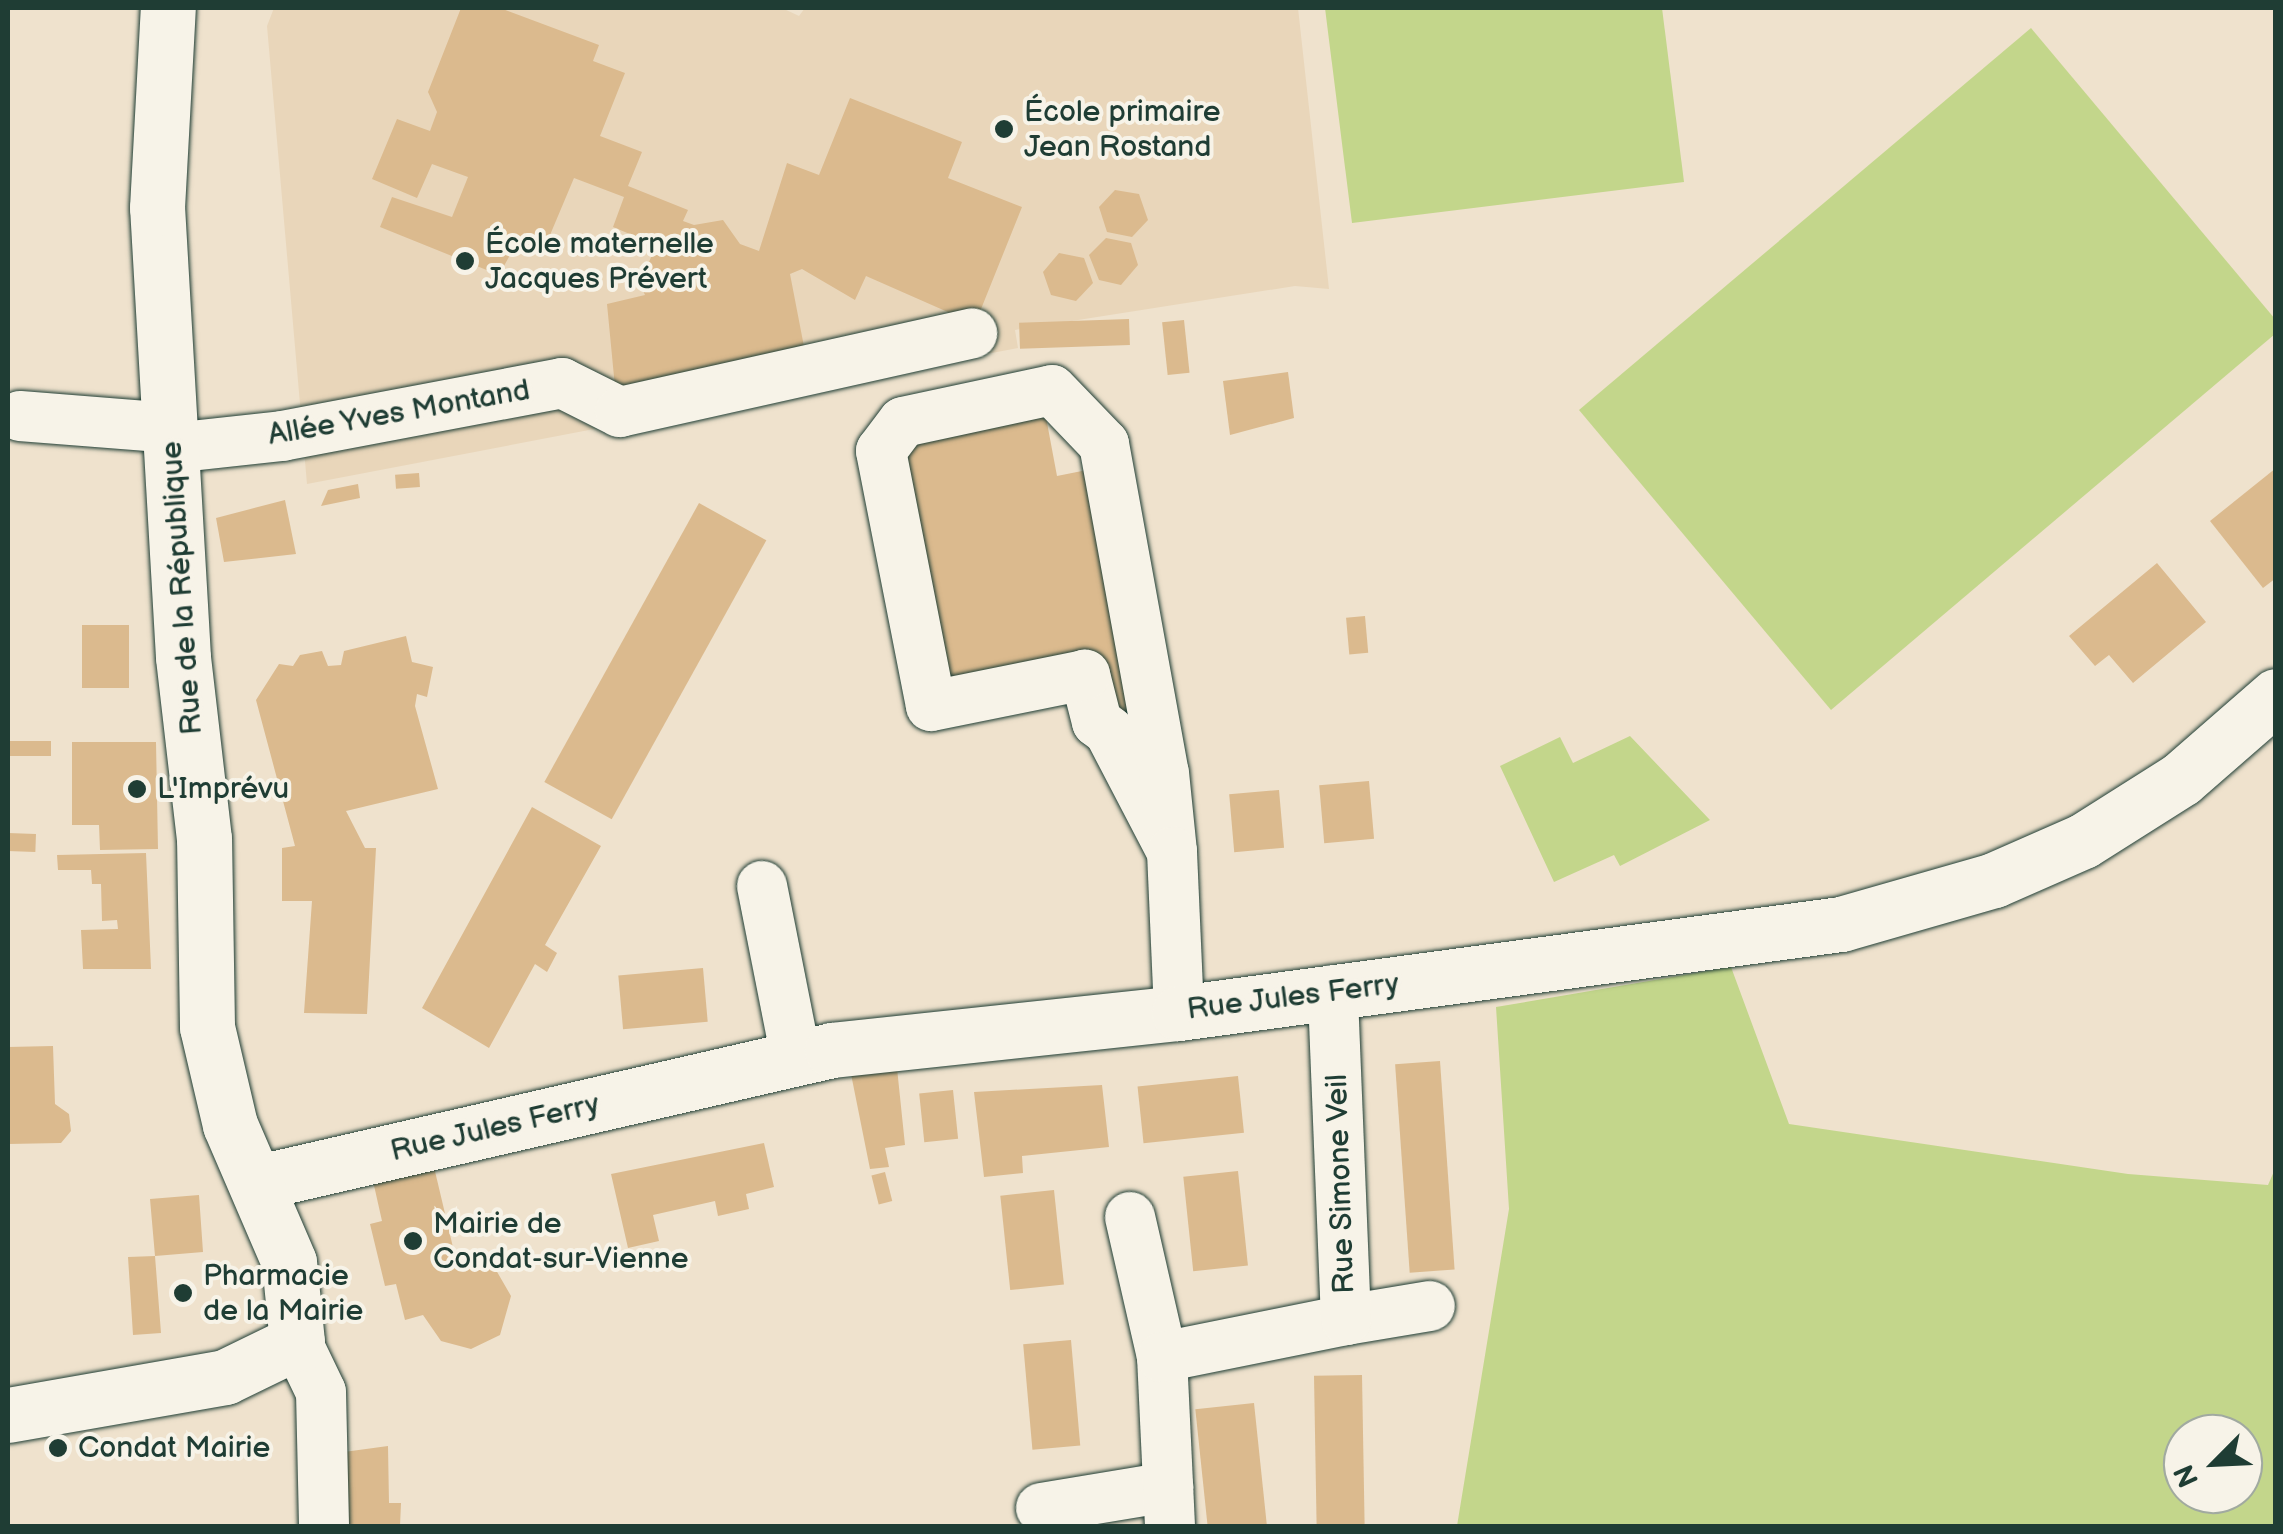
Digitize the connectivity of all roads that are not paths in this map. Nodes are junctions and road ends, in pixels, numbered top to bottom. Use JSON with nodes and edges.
{"nodes":[{"id":1,"x":135,"y":8,"type":"edge"},
{"id":2,"x":168,"y":8,"type":"edge"},
{"id":3,"x":157,"y":163,"type":"junction"},
{"id":4,"x":972,"y":333,"type":"dead end"},
{"id":5,"x":12,"y":416,"type":"edge"},
{"id":6,"x":172,"y":438,"type":"junction"},
{"id":7,"x":2276,"y":696,"type":"edge"},
{"id":8,"x":1172,"y":852,"type":"junction"},
{"id":9,"x":762,"y":886,"type":"dead end"},
{"id":10,"x":1333,"y":990,"type":"junction"},
{"id":11,"x":1179,"y":1012,"type":"junction"},
{"id":12,"x":796,"y":1058,"type":"junction"},
{"id":13,"x":259,"y":1182,"type":"junction"},
{"id":14,"x":1130,"y":1217,"type":"dead end"},
{"id":15,"x":1430,"y":1306,"type":"dead end"},
{"id":16,"x":1346,"y":1320,"type":"junction"},
{"id":17,"x":297,"y":1342,"type":"junction"},
{"id":18,"x":1162,"y":1357,"type":"junction"},
{"id":19,"x":8,"y":1415,"type":"edge"},
{"id":20,"x":1169,"y":1507,"type":"edge"},
{"id":21,"x":1040,"y":1508,"type":"dead end"},
{"id":22,"x":324,"y":1526,"type":"edge"}],
"edges":[{"from":1,"to":3,"type":"main road","name":"Rue de la République"},
{"from":2,"to":3,"type":"main road","name":"Rue de la République"},
{"from":3,"to":6,"type":"main road","name":"Rue de la République"},
{"from":4,"to":6,"type":"street","name":"Allée Yves Montand"},
{"from":5,"to":6,"type":"street","name":"Allée Yves Montand"},
{"from":6,"to":13,"type":"main road","name":"Rue de la République"},
{"from":7,"to":10,"type":"main road","name":"Rue Jules Ferry"},
{"from":8,"to":8,"type":"street"},
{"from":8,"to":11,"type":"street"},
{"from":9,"to":12,"type":"street"},
{"from":10,"to":11,"type":"main road","name":"Rue Jules Ferry"},
{"from":10,"to":16,"type":"street","name":"Rue Simone Veil"},
{"from":11,"to":12,"type":"main road","name":"Rue Jules Ferry"},
{"from":12,"to":13,"type":"main road","name":"Rue Jules Ferry"},
{"from":13,"to":17,"type":"main road","name":"Rue de la République"},
{"from":14,"to":18,"type":"street"},
{"from":15,"to":16,"type":"street"},
{"from":16,"to":18,"type":"street","name":"Rue Simone Veil"},
{"from":17,"to":19,"type":"main road"},
{"from":17,"to":22,"type":"street"},
{"from":18,"to":20,"type":"street"},
{"from":20,"to":21,"type":"street"}]}
